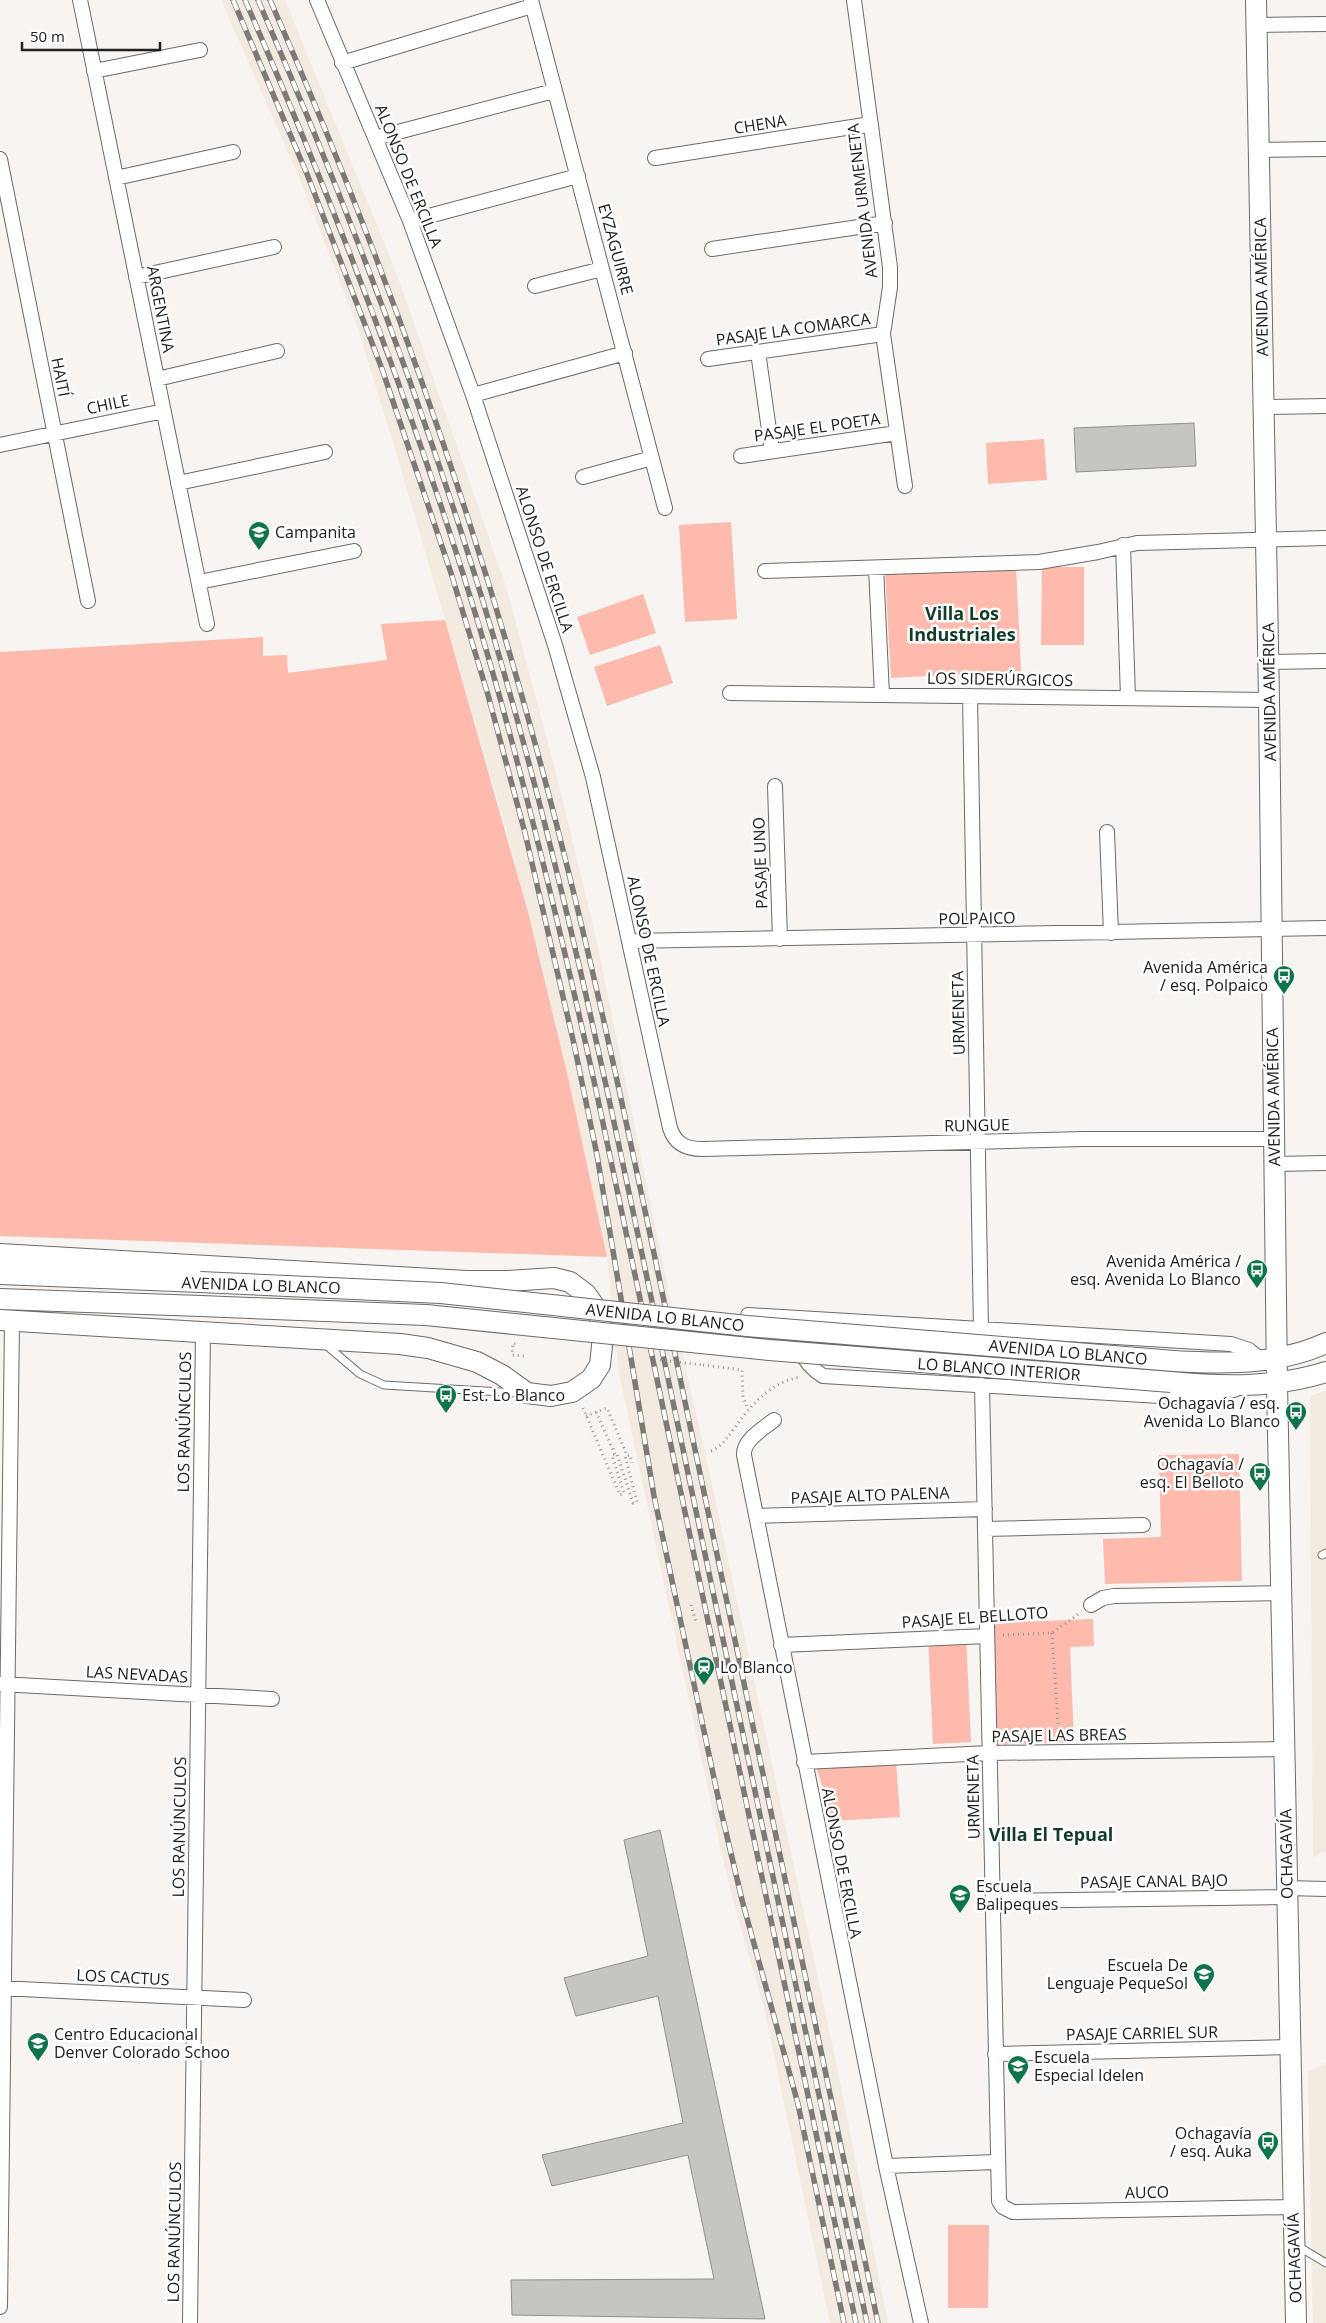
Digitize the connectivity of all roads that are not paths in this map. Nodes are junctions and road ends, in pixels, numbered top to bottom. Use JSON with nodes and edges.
{"nodes":[{"id":1,"x":80,"y":0,"type":"edge"},
{"id":2,"x":317,"y":0,"type":"edge"},
{"id":3,"x":854,"y":0,"type":"edge"},
{"id":4,"x":1256,"y":0,"type":"edge"},
{"id":5,"x":531,"y":3,"type":"edge"},
{"id":6,"x":1326,"y":24,"type":"edge"},
{"id":7,"x":1256,"y":25,"type":"junction"},
{"id":8,"x":200,"y":50,"type":"dead end"},
{"id":9,"x":342,"y":63,"type":"junction"},
{"id":10,"x":94,"y":71,"type":"junction"},
{"id":11,"x":554,"y":91,"type":"junction"},
{"id":12,"x":871,"y":124,"type":"junction"},
{"id":13,"x":375,"y":138,"type":"junction"},
{"id":14,"x":1326,"y":148,"type":"edge"},
{"id":15,"x":1258,"y":150,"type":"junction"},
{"id":16,"x":233,"y":152,"type":"dead end"},
{"id":17,"x":655,"y":158,"type":"dead end"},
{"id":18,"x":0,"y":159,"type":"edge"},
{"id":19,"x":578,"y":176,"type":"junction"},
{"id":20,"x":116,"y":178,"type":"junction"},
{"id":21,"x":410,"y":221,"type":"junction"},
{"id":22,"x":885,"y":223,"type":"junction"},
{"id":23,"x":274,"y":247,"type":"dead end"},
{"id":24,"x":712,"y":248,"type":"dead end"},
{"id":25,"x":602,"y":268,"type":"junction"},
{"id":26,"x":136,"y":276,"type":"junction"},
{"id":27,"x":535,"y":286,"type":"dead end"},
{"id":28,"x":883,"y":334,"type":"junction"},
{"id":29,"x":277,"y":351,"type":"dead end"},
{"id":30,"x":758,"y":352,"type":"junction"},
{"id":31,"x":625,"y":353,"type":"junction"},
{"id":32,"x":708,"y":359,"type":"dead end"},
{"id":33,"x":157,"y":379,"type":"junction"},
{"id":34,"x":473,"y":395,"type":"junction"},
{"id":35,"x":1326,"y":406,"type":"edge"},
{"id":36,"x":1263,"y":407,"type":"junction"},
{"id":37,"x":164,"y":411,"type":"junction"},
{"id":38,"x":55,"y":433,"type":"junction"},
{"id":39,"x":897,"y":433,"type":"junction"},
{"id":40,"x":0,"y":445,"type":"edge"},
{"id":41,"x":772,"y":451,"type":"junction"},
{"id":42,"x":324,"y":452,"type":"dead end"},
{"id":43,"x":741,"y":456,"type":"dead end"},
{"id":44,"x":652,"y":458,"type":"junction"},
{"id":45,"x":583,"y":477,"type":"dead end"},
{"id":46,"x":178,"y":483,"type":"junction"},
{"id":47,"x":905,"y":486,"type":"dead end"},
{"id":48,"x":665,"y":508,"type":"dead end"},
{"id":49,"x":1266,"y":538,"type":"junction"},
{"id":50,"x":1326,"y":538,"type":"edge"},
{"id":51,"x":1123,"y":545,"type":"junction"},
{"id":52,"x":354,"y":551,"type":"dead end"},
{"id":53,"x":876,"y":568,"type":"junction"},
{"id":54,"x":765,"y":571,"type":"dead end"},
{"id":55,"x":199,"y":582,"type":"junction"},
{"id":56,"x":88,"y":601,"type":"dead end"},
{"id":57,"x":207,"y":624,"type":"dead end"},
{"id":58,"x":1326,"y":661,"type":"edge"},
{"id":59,"x":1268,"y":662,"type":"junction"},
{"id":60,"x":730,"y":693,"type":"dead end"},
{"id":61,"x":882,"y":695,"type":"junction"},
{"id":62,"x":970,"y":696,"type":"junction"},
{"id":63,"x":1128,"y":698,"type":"junction"},
{"id":64,"x":1269,"y":700,"type":"junction"},
{"id":65,"x":774,"y":786,"type":"dead end"},
{"id":66,"x":1107,"y":832,"type":"dead end"},
{"id":67,"x":1326,"y":928,"type":"edge"},
{"id":68,"x":1271,"y":929,"type":"junction"},
{"id":69,"x":1111,"y":933,"type":"junction"},
{"id":70,"x":975,"y":935,"type":"junction"},
{"id":71,"x":780,"y":939,"type":"junction"},
{"id":72,"x":630,"y":941,"type":"junction"},
{"id":73,"x":1273,"y":1139,"type":"junction"},
{"id":74,"x":978,"y":1142,"type":"junction"},
{"id":75,"x":681,"y":1145,"type":"joint"},
{"id":76,"x":1326,"y":1163,"type":"edge"},
{"id":77,"x":1274,"y":1164,"type":"junction"},
{"id":78,"x":0,"y":1254,"type":"edge"},
{"id":79,"x":0,"y":1274,"type":"edge"},
{"id":80,"x":0,"y":1299,"type":"edge"},
{"id":81,"x":748,"y":1315,"type":"dead end"},
{"id":82,"x":814,"y":1318,"type":"junction"},
{"id":83,"x":6,"y":1320,"type":"edge"},
{"id":84,"x":981,"y":1329,"type":"junction"},
{"id":85,"x":203,"y":1332,"type":"junction"},
{"id":86,"x":318,"y":1338,"type":"junction"},
{"id":87,"x":1326,"y":1343,"type":"edge"},
{"id":88,"x":1270,"y":1360,"type":"junction"},
{"id":89,"x":1326,"y":1372,"type":"edge"},
{"id":90,"x":1277,"y":1384,"type":"junction"},
{"id":91,"x":982,"y":1385,"type":"junction"},
{"id":92,"x":1244,"y":1386,"type":"junction"},
{"id":93,"x":527,"y":1393,"type":"junction"},
{"id":94,"x":774,"y":1420,"type":"dead end"},
{"id":95,"x":984,"y":1509,"type":"junction"},
{"id":96,"x":756,"y":1516,"type":"junction"},
{"id":97,"x":1143,"y":1525,"type":"dead end"},
{"id":98,"x":985,"y":1529,"type":"junction"},
{"id":99,"x":1281,"y":1593,"type":"junction"},
{"id":100,"x":1091,"y":1605,"type":"road end"},
{"id":101,"x":987,"y":1636,"type":"junction"},
{"id":102,"x":781,"y":1645,"type":"junction"},
{"id":103,"x":4,"y":1684,"type":"edge"},
{"id":104,"x":198,"y":1695,"type":"junction"},
{"id":105,"x":272,"y":1699,"type":"dead end"},
{"id":106,"x":1284,"y":1749,"type":"junction"},
{"id":107,"x":989,"y":1753,"type":"junction"},
{"id":108,"x":804,"y":1762,"type":"junction"},
{"id":109,"x":1326,"y":1889,"type":"edge"},
{"id":110,"x":1286,"y":1893,"type":"junction"},
{"id":111,"x":992,"y":1901,"type":"junction"},
{"id":112,"x":2,"y":1988,"type":"edge"},
{"id":113,"x":194,"y":1998,"type":"junction"},
{"id":114,"x":244,"y":2000,"type":"dead end"},
{"id":115,"x":1289,"y":2047,"type":"junction"},
{"id":116,"x":995,"y":2054,"type":"junction"},
{"id":117,"x":997,"y":2162,"type":"junction"},
{"id":118,"x":886,"y":2166,"type":"junction"},
{"id":119,"x":1003,"y":2207,"type":"joint"},
{"id":120,"x":1292,"y":2207,"type":"junction"},
{"id":121,"x":1294,"y":2244,"type":"junction"},
{"id":122,"x":1326,"y":2264,"type":"edge"},
{"id":123,"x":0,"y":2307,"type":"edge"},
{"id":124,"x":190,"y":2323,"type":"edge"},
{"id":125,"x":920,"y":2323,"type":"edge"},
{"id":126,"x":1296,"y":2323,"type":"edge"}],
"edges":[{"from":1,"to":10,"type":"street","name":"ARGENTINA"},
{"from":2,"to":9,"type":"street","name":"ALONSO DE ERCILLA"},
{"from":3,"to":12,"type":"street","name":"AVENIDA URMENETA"},
{"from":4,"to":7,"type":"main road","name":"AVENIDA AMÉRICA"},
{"from":5,"to":9,"type":"street"},
{"from":5,"to":11,"type":"street","name":"EYZAGUIRRE"},
{"from":6,"to":7,"type":"street"},
{"from":7,"to":15,"type":"main road","name":"AVENIDA AMÉRICA"},
{"from":8,"to":10,"type":"street"},
{"from":9,"to":13,"type":"street","name":"ALONSO DE ERCILLA"},
{"from":10,"to":20,"type":"street","name":"ARGENTINA"},
{"from":11,"to":13,"type":"street"},
{"from":11,"to":19,"type":"street","name":"EYZAGUIRRE"},
{"from":12,"to":17,"type":"street","name":"CHENA"},
{"from":12,"to":22,"type":"street","name":"AVENIDA URMENETA"},
{"from":13,"to":21,"type":"street","name":"ALONSO DE ERCILLA"},
{"from":14,"to":15,"type":"street"},
{"from":15,"to":36,"type":"main road","name":"AVENIDA AMÉRICA"},
{"from":16,"to":20,"type":"street"},
{"from":18,"to":38,"type":"street","name":"HAITÍ"},
{"from":19,"to":21,"type":"street"},
{"from":19,"to":25,"type":"street","name":"EYZAGUIRRE"},
{"from":20,"to":26,"type":"street","name":"ARGENTINA"},
{"from":21,"to":34,"type":"street","name":"ALONSO DE ERCILLA"},
{"from":22,"to":24,"type":"street"},
{"from":22,"to":28,"type":"street","name":"AVENIDA URMENETA"},
{"from":23,"to":26,"type":"street"},
{"from":25,"to":27,"type":"street"},
{"from":25,"to":31,"type":"street","name":"EYZAGUIRRE"},
{"from":26,"to":33,"type":"street","name":"ARGENTINA"},
{"from":28,"to":30,"type":"street","name":"PASAJE LA COMARCA"},
{"from":28,"to":39,"type":"street","name":"AVENIDA URMENETA"},
{"from":29,"to":33,"type":"street"},
{"from":30,"to":32,"type":"street","name":"PASAJE LA COMARCA"},
{"from":30,"to":41,"type":"street"},
{"from":31,"to":34,"type":"street"},
{"from":31,"to":44,"type":"street","name":"EYZAGUIRRE"},
{"from":33,"to":37,"type":"street","name":"ARGENTINA"},
{"from":34,"to":72,"type":"street","name":"ALONSO DE ERCILLA"},
{"from":35,"to":36,"type":"street"},
{"from":36,"to":49,"type":"main road","name":"AVENIDA AMÉRICA"},
{"from":37,"to":38,"type":"street","name":"CHILE"},
{"from":37,"to":46,"type":"street","name":"ARGENTINA"},
{"from":38,"to":40,"type":"street","name":"CHILE"},
{"from":38,"to":56,"type":"street","name":"HAITÍ"},
{"from":39,"to":41,"type":"street","name":"PASAJE EL POETA"},
{"from":39,"to":47,"type":"street","name":"AVENIDA URMENETA"},
{"from":41,"to":43,"type":"street","name":"PASAJE EL POETA"},
{"from":42,"to":46,"type":"street"},
{"from":44,"to":45,"type":"street"},
{"from":44,"to":48,"type":"street","name":"EYZAGUIRRE"},
{"from":46,"to":55,"type":"street","name":"ARGENTINA"},
{"from":49,"to":50,"type":"street"},
{"from":49,"to":51,"type":"street"},
{"from":49,"to":59,"type":"main road","name":"AVENIDA AMÉRICA"},
{"from":51,"to":53,"type":"street"},
{"from":51,"to":63,"type":"street"},
{"from":52,"to":55,"type":"street"},
{"from":53,"to":54,"type":"street"},
{"from":53,"to":61,"type":"street"},
{"from":55,"to":57,"type":"street","name":"ARGENTINA"},
{"from":58,"to":59,"type":"street"},
{"from":59,"to":64,"type":"main road","name":"AVENIDA AMÉRICA"},
{"from":60,"to":61,"type":"street","name":"LOS SIDERÚRGICOS"},
{"from":61,"to":62,"type":"street","name":"LOS SIDERÚRGICOS"},
{"from":62,"to":63,"type":"street","name":"LOS SIDERÚRGICOS"},
{"from":62,"to":70,"type":"street","name":"URMENETA"},
{"from":63,"to":64,"type":"street","name":"LOS SIDERÚRGICOS"},
{"from":64,"to":68,"type":"main road","name":"AVENIDA AMÉRICA"},
{"from":65,"to":71,"type":"street","name":"PASAJE UNO"},
{"from":66,"to":69,"type":"street"},
{"from":67,"to":68,"type":"street","name":"POLPAICO"},
{"from":68,"to":69,"type":"street","name":"POLPAICO"},
{"from":68,"to":73,"type":"main road","name":"AVENIDA AMÉRICA"},
{"from":69,"to":70,"type":"street","name":"POLPAICO"},
{"from":70,"to":71,"type":"street","name":"POLPAICO"},
{"from":70,"to":74,"type":"street","name":"URMENETA"},
{"from":71,"to":72,"type":"street","name":"POLPAICO"},
{"from":72,"to":75,"type":"street","name":"ALONSO DE ERCILLA"},
{"from":73,"to":74,"type":"street","name":"RUNGUE"},
{"from":73,"to":77,"type":"main road","name":"AVENIDA AMÉRICA"},
{"from":74,"to":75,"type":"street","name":"RUNGUE"},
{"from":74,"to":84,"type":"street","name":"URMENETA"},
{"from":76,"to":77,"type":"street"},
{"from":77,"to":88,"type":"main road","name":"AVENIDA AMÉRICA"},
{"from":78,"to":93,"type":"main road"},
{"from":79,"to":88,"type":"main road","name":"AVENIDA LO BLANCO","bridge":true},
{"from":80,"to":92,"type":"main road","name":"AVENIDA LO BLANCO","bridge":true},
{"from":81,"to":82,"type":"street"},
{"from":82,"to":84,"type":"street"},
{"from":82,"to":91,"type":"street","name":"LO BLANCO INTERIOR"},
{"from":83,"to":85,"type":"main road"},
{"from":83,"to":103,"type":"street"},
{"from":84,"to":88,"type":"street"},
{"from":85,"to":86,"type":"main road"},
{"from":85,"to":104,"type":"street","name":"LOS RANÚNCULOS"},
{"from":86,"to":93,"type":"main road"},
{"from":86,"to":93,"type":"lane"},
{"from":87,"to":88,"type":"main road","name":"AVENIDA LO BLANCO"},
{"from":88,"to":90,"type":"main road","name":"AVENIDA AMÉRICA"},
{"from":89,"to":90,"type":"main road","name":"AVENIDA LO BLANCO"},
{"from":90,"to":92,"type":"main road","name":"AVENIDA LO BLANCO"},
{"from":90,"to":99,"type":"main road","name":"OCHAGAVÍA"},
{"from":91,"to":92,"type":"street","name":"LO BLANCO INTERIOR"},
{"from":91,"to":95,"type":"street","name":"URMENETA"},
{"from":94,"to":96,"type":"street","name":"ALONSO DE ERCILLA"},
{"from":95,"to":96,"type":"street","name":"PASAJE ALTO PALENA"},
{"from":95,"to":98,"type":"street","name":"URMENETA"},
{"from":96,"to":102,"type":"street","name":"ALONSO DE ERCILLA"},
{"from":97,"to":98,"type":"street"},
{"from":98,"to":101,"type":"street","name":"URMENETA"},
{"from":99,"to":100,"type":"street"},
{"from":99,"to":106,"type":"main road","name":"OCHAGAVÍA"},
{"from":101,"to":102,"type":"street","name":"PASAJE EL BELLOTO"},
{"from":101,"to":107,"type":"street","name":"URMENETA"},
{"from":102,"to":108,"type":"street","name":"ALONSO DE ERCILLA"},
{"from":103,"to":104,"type":"street","name":"LAS NEVADAS"},
{"from":103,"to":112,"type":"street"},
{"from":104,"to":105,"type":"street","name":"LAS NEVADAS"},
{"from":104,"to":113,"type":"street","name":"LOS RANÚNCULOS"},
{"from":106,"to":107,"type":"street","name":"PASAJE LAS BREAS"},
{"from":106,"to":110,"type":"main road","name":"OCHAGAVÍA"},
{"from":107,"to":108,"type":"street","name":"PASAJE LAS BREAS"},
{"from":107,"to":111,"type":"street","name":"URMENETA"},
{"from":108,"to":118,"type":"street","name":"ALONSO DE ERCILLA"},
{"from":109,"to":110,"type":"street","name":"PASAJE CANAL BAJO"},
{"from":110,"to":111,"type":"street","name":"PASAJE CANAL BAJO"},
{"from":110,"to":115,"type":"main road","name":"OCHAGAVÍA"},
{"from":111,"to":116,"type":"street","name":"URMENETA"},
{"from":112,"to":113,"type":"street","name":"LOS CACTUS"},
{"from":112,"to":123,"type":"street"},
{"from":113,"to":114,"type":"street","name":"LOS CACTUS"},
{"from":113,"to":124,"type":"street","name":"LOS RANÚNCULOS"},
{"from":115,"to":116,"type":"street","name":"PASAJE CARRIEL SUR"},
{"from":115,"to":120,"type":"main road","name":"OCHAGAVÍA"},
{"from":116,"to":117,"type":"street","name":"URMENETA"},
{"from":117,"to":118,"type":"street"},
{"from":117,"to":119,"type":"street","name":"URMENETA"},
{"from":118,"to":125,"type":"street","name":"ALONSO DE ERCILLA"},
{"from":119,"to":120,"type":"street","name":"AUCO"},
{"from":120,"to":121,"type":"main road","name":"OCHAGAVÍA"},
{"from":121,"to":122,"type":"lane"},
{"from":121,"to":126,"type":"main road","name":"OCHAGAVÍA"}]}
